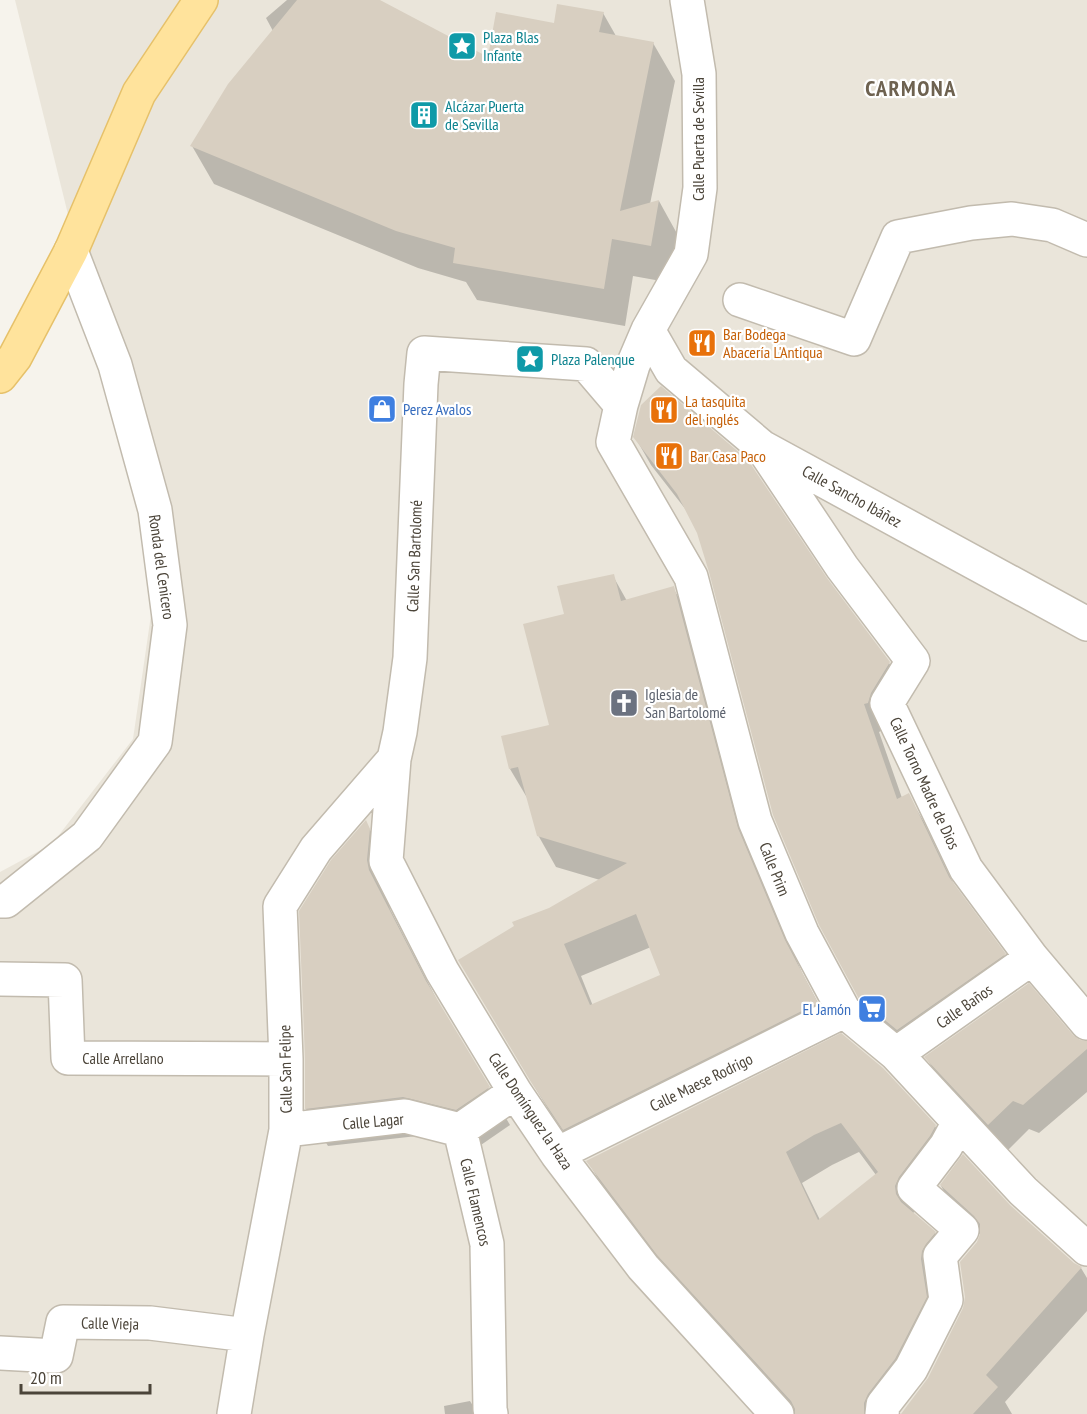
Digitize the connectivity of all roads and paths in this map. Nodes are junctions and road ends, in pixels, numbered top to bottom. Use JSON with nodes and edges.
{"nodes":[{"id":1,"x":201,"y":0,"type":"edge"},
{"id":2,"x":687,"y":0,"type":"edge"},
{"id":3,"x":1087,"y":240,"type":"edge"},
{"id":4,"x":71,"y":251,"type":"junction"},
{"id":5,"x":740,"y":300,"type":"dead end"},
{"id":6,"x":648,"y":330,"type":"junction"},
{"id":7,"x":0,"y":376,"type":"edge"},
{"id":8,"x":621,"y":405,"type":"junction"},
{"id":9,"x":762,"y":447,"type":"junction"},
{"id":10,"x":1087,"y":624,"type":"edge"},
{"id":11,"x":394,"y":759,"type":"junction"},
{"id":12,"x":0,"y":901,"type":"edge"},
{"id":13,"x":1032,"y":958,"type":"junction"},
{"id":14,"x":0,"y":979,"type":"edge"},
{"id":15,"x":844,"y":1011,"type":"junction"},
{"id":16,"x":1087,"y":1023,"type":"edge"},
{"id":17,"x":896,"y":1054,"type":"junction"},
{"id":18,"x":286,"y":1059,"type":"junction"},
{"id":19,"x":515,"y":1092,"type":"junction"},
{"id":20,"x":959,"y":1122,"type":"junction"},
{"id":21,"x":286,"y":1130,"type":"junction"},
{"id":22,"x":460,"y":1130,"type":"junction"},
{"id":23,"x":557,"y":1154,"type":"junction"},
{"id":24,"x":1087,"y":1249,"type":"edge"},
{"id":25,"x":247,"y":1335,"type":"junction"},
{"id":26,"x":0,"y":1353,"type":"edge"},
{"id":27,"x":234,"y":1414,"type":"edge"},
{"id":28,"x":492,"y":1414,"type":"edge"},
{"id":29,"x":777,"y":1414,"type":"edge"},
{"id":30,"x":882,"y":1414,"type":"edge"}],
"edges":[{"from":1,"to":4,"type":"main road"},
{"from":2,"to":6,"type":"street","name":"Calle Puerta de Sevilla"},
{"from":3,"to":5,"type":"street"},
{"from":4,"to":7,"type":"main road"},
{"from":4,"to":12,"type":"street","name":"Ronda del Cenicero"},
{"from":6,"to":8,"type":"street","name":"Calle Puerta de Sevilla"},
{"from":6,"to":9,"type":"street","name":"Calle Sancho Ibáñez"},
{"from":8,"to":11,"type":"street","name":"Calle San Bartolomé"},
{"from":8,"to":15,"type":"street","name":"Calle Prim"},
{"from":9,"to":10,"type":"street","name":"Calle Sancho Ibáñez"},
{"from":9,"to":13,"type":"street","name":"Calle Torno Madre de Dios"},
{"from":11,"to":18,"type":"street","name":"Calle San Felipe"},
{"from":11,"to":19,"type":"street","name":"Calle Domínguez la Haza"},
{"from":13,"to":16,"type":"street","name":"Calle Torno Madre de Dios"},
{"from":13,"to":17,"type":"street","name":"Calle Baños"},
{"from":14,"to":18,"type":"street","name":"Calle Arrellano"},
{"from":15,"to":17,"type":"street","name":"Calle Prim"},
{"from":15,"to":23,"type":"street","name":"Calle Maese Rodrigo"},
{"from":17,"to":20,"type":"street","name":"Calle Prim"},
{"from":18,"to":21,"type":"street","name":"Calle San Felipe"},
{"from":19,"to":22,"type":"street"},
{"from":19,"to":23,"type":"street","name":"Calle Domínguez la Haza"},
{"from":20,"to":24,"type":"street","name":"Calle Prim"},
{"from":20,"to":30,"type":"street"},
{"from":21,"to":22,"type":"street","name":"Calle Lagar"},
{"from":21,"to":25,"type":"street","name":"Calle San Felipe"},
{"from":22,"to":28,"type":"street","name":"Calle Flamencos"},
{"from":23,"to":29,"type":"street","name":"Calle Domínguez la Haza"},
{"from":25,"to":26,"type":"street","name":"Calle Vieja"},
{"from":25,"to":27,"type":"street","name":"Calle San Felipe"}]}
